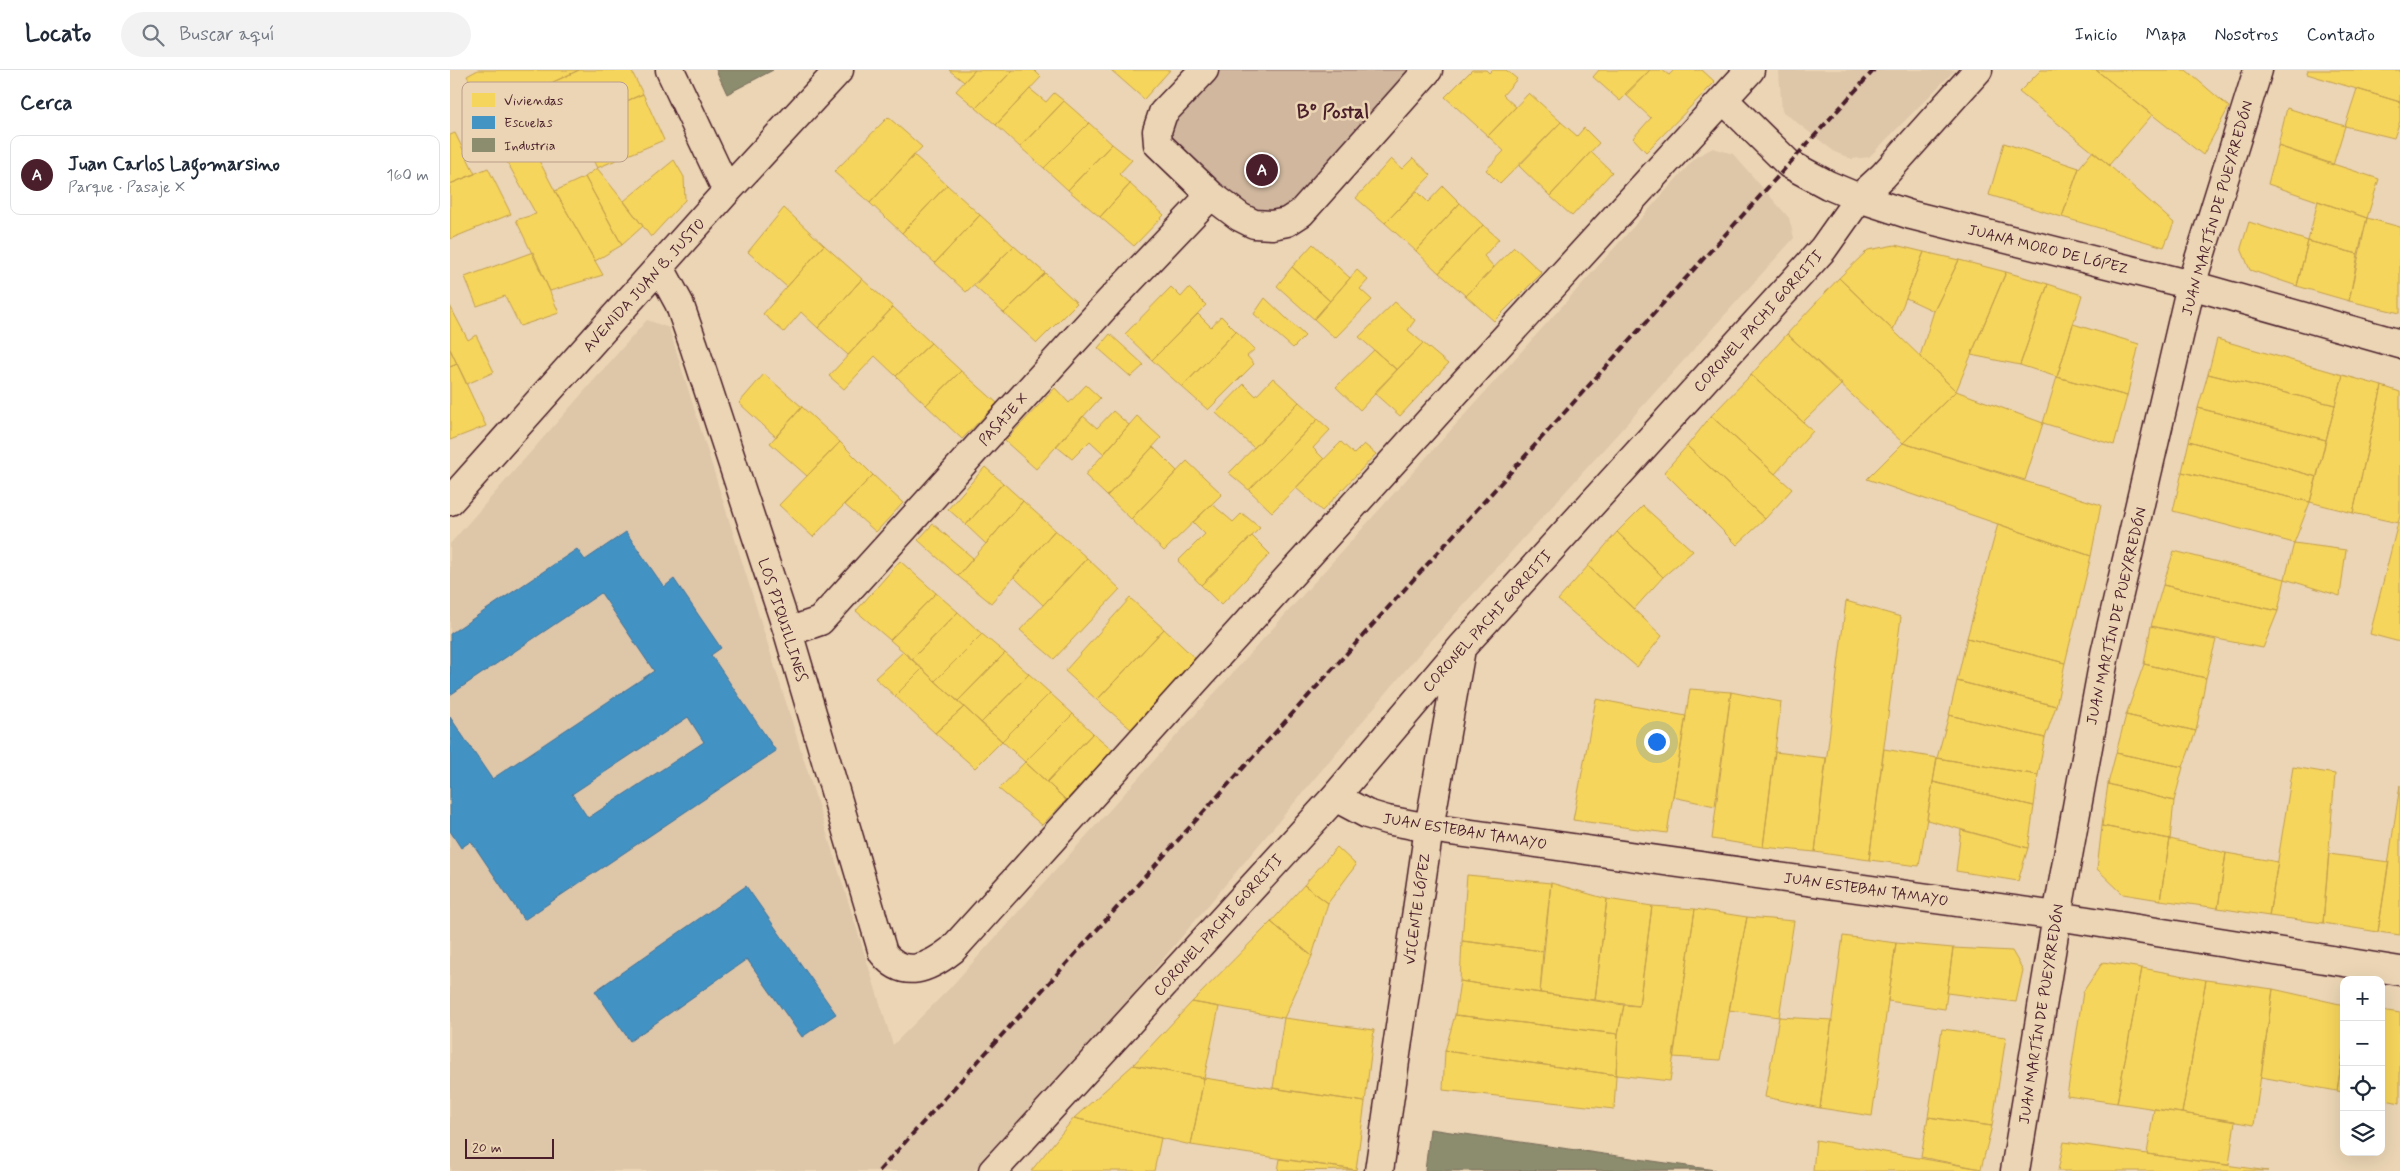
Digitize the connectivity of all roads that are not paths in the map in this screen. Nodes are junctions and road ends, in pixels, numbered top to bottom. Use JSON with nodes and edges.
{"nodes":[{"id":1,"x":670,"y":70,"type":"edge"},
{"id":2,"x":838,"y":70,"type":"edge"},
{"id":3,"x":1204,"y":70,"type":"edge"},
{"id":4,"x":1750,"y":70,"type":"edge"},
{"id":5,"x":1978,"y":70,"type":"edge"},
{"id":6,"x":2258,"y":70,"type":"edge"},
{"id":7,"x":1427,"y":71,"type":"edge"},
{"id":8,"x":1724,"y":100,"type":"junction"},
{"id":9,"x":727,"y":191,"type":"junction"},
{"id":10,"x":1211,"y":195,"type":"junction"},
{"id":11,"x":1859,"y":198,"type":"junction"},
{"id":12,"x":660,"y":268,"type":"junction"},
{"id":13,"x":2191,"y":285,"type":"junction"},
{"id":14,"x":2400,"y":344,"type":"edge"},
{"id":15,"x":450,"y":501,"type":"edge"},
{"id":16,"x":788,"y":632,"type":"junction"},
{"id":17,"x":1461,"y":648,"type":"junction"},
{"id":18,"x":1335,"y":797,"type":"junction"},
{"id":19,"x":1429,"y":828,"type":"junction"},
{"id":20,"x":2056,"y":916,"type":"junction"},
{"id":21,"x":2400,"y":971,"type":"edge"},
{"id":22,"x":993,"y":1171,"type":"edge"},
{"id":23,"x":1379,"y":1171,"type":"edge"},
{"id":24,"x":2015,"y":1171,"type":"edge"}],
"edges":[{"from":1,"to":9,"type":"street"},
{"from":2,"to":9,"type":"street","name":"AVENIDA JUAN B. JUSTO"},
{"from":3,"to":10,"type":"street"},
{"from":4,"to":8,"type":"street"},
{"from":5,"to":11,"type":"street","name":"CORONEL PACHI GORRITI"},
{"from":6,"to":13,"type":"street","name":"JUAN MARTÍN DE PUEYRREDÓN"},
{"from":7,"to":10,"type":"street"},
{"from":8,"to":11,"type":"street","name":"JUANA MORO DE LÓPEZ"},
{"from":8,"to":16,"type":"street","name":"LOS PIQUILLINES"},
{"from":9,"to":12,"type":"street","name":"AVENIDA JUAN B. JUSTO"},
{"from":10,"to":16,"type":"street","name":"PASAJE X"},
{"from":11,"to":13,"type":"street","name":"JUANA MORO DE LÓPEZ"},
{"from":11,"to":17,"type":"street","name":"CORONEL PACHI GORRITI"},
{"from":12,"to":15,"type":"street","name":"AVENIDA JUAN B. JUSTO"},
{"from":12,"to":16,"type":"street","name":"LOS PIQUILLINES"},
{"from":13,"to":14,"type":"street","name":"JUANA MORO DE LÓPEZ"},
{"from":13,"to":20,"type":"street","name":"JUAN MARTÍN DE PUEYRREDÓN"},
{"from":17,"to":18,"type":"street","name":"CORONEL PACHI GORRITI"},
{"from":17,"to":19,"type":"street","name":"VICENTE LÓPEZ"},
{"from":18,"to":19,"type":"street","name":"JUAN ESTEBAN TAMAYO"},
{"from":18,"to":22,"type":"street","name":"CORONEL PACHI GORRITI"},
{"from":19,"to":20,"type":"street","name":"JUAN ESTEBAN TAMAYO"},
{"from":19,"to":23,"type":"street","name":"VICENTE LÓPEZ"},
{"from":20,"to":21,"type":"street","name":"JUAN ESTEBAN TAMAYO"},
{"from":20,"to":24,"type":"street","name":"JUAN MARTÍN DE PUEYRREDÓN"}]}
